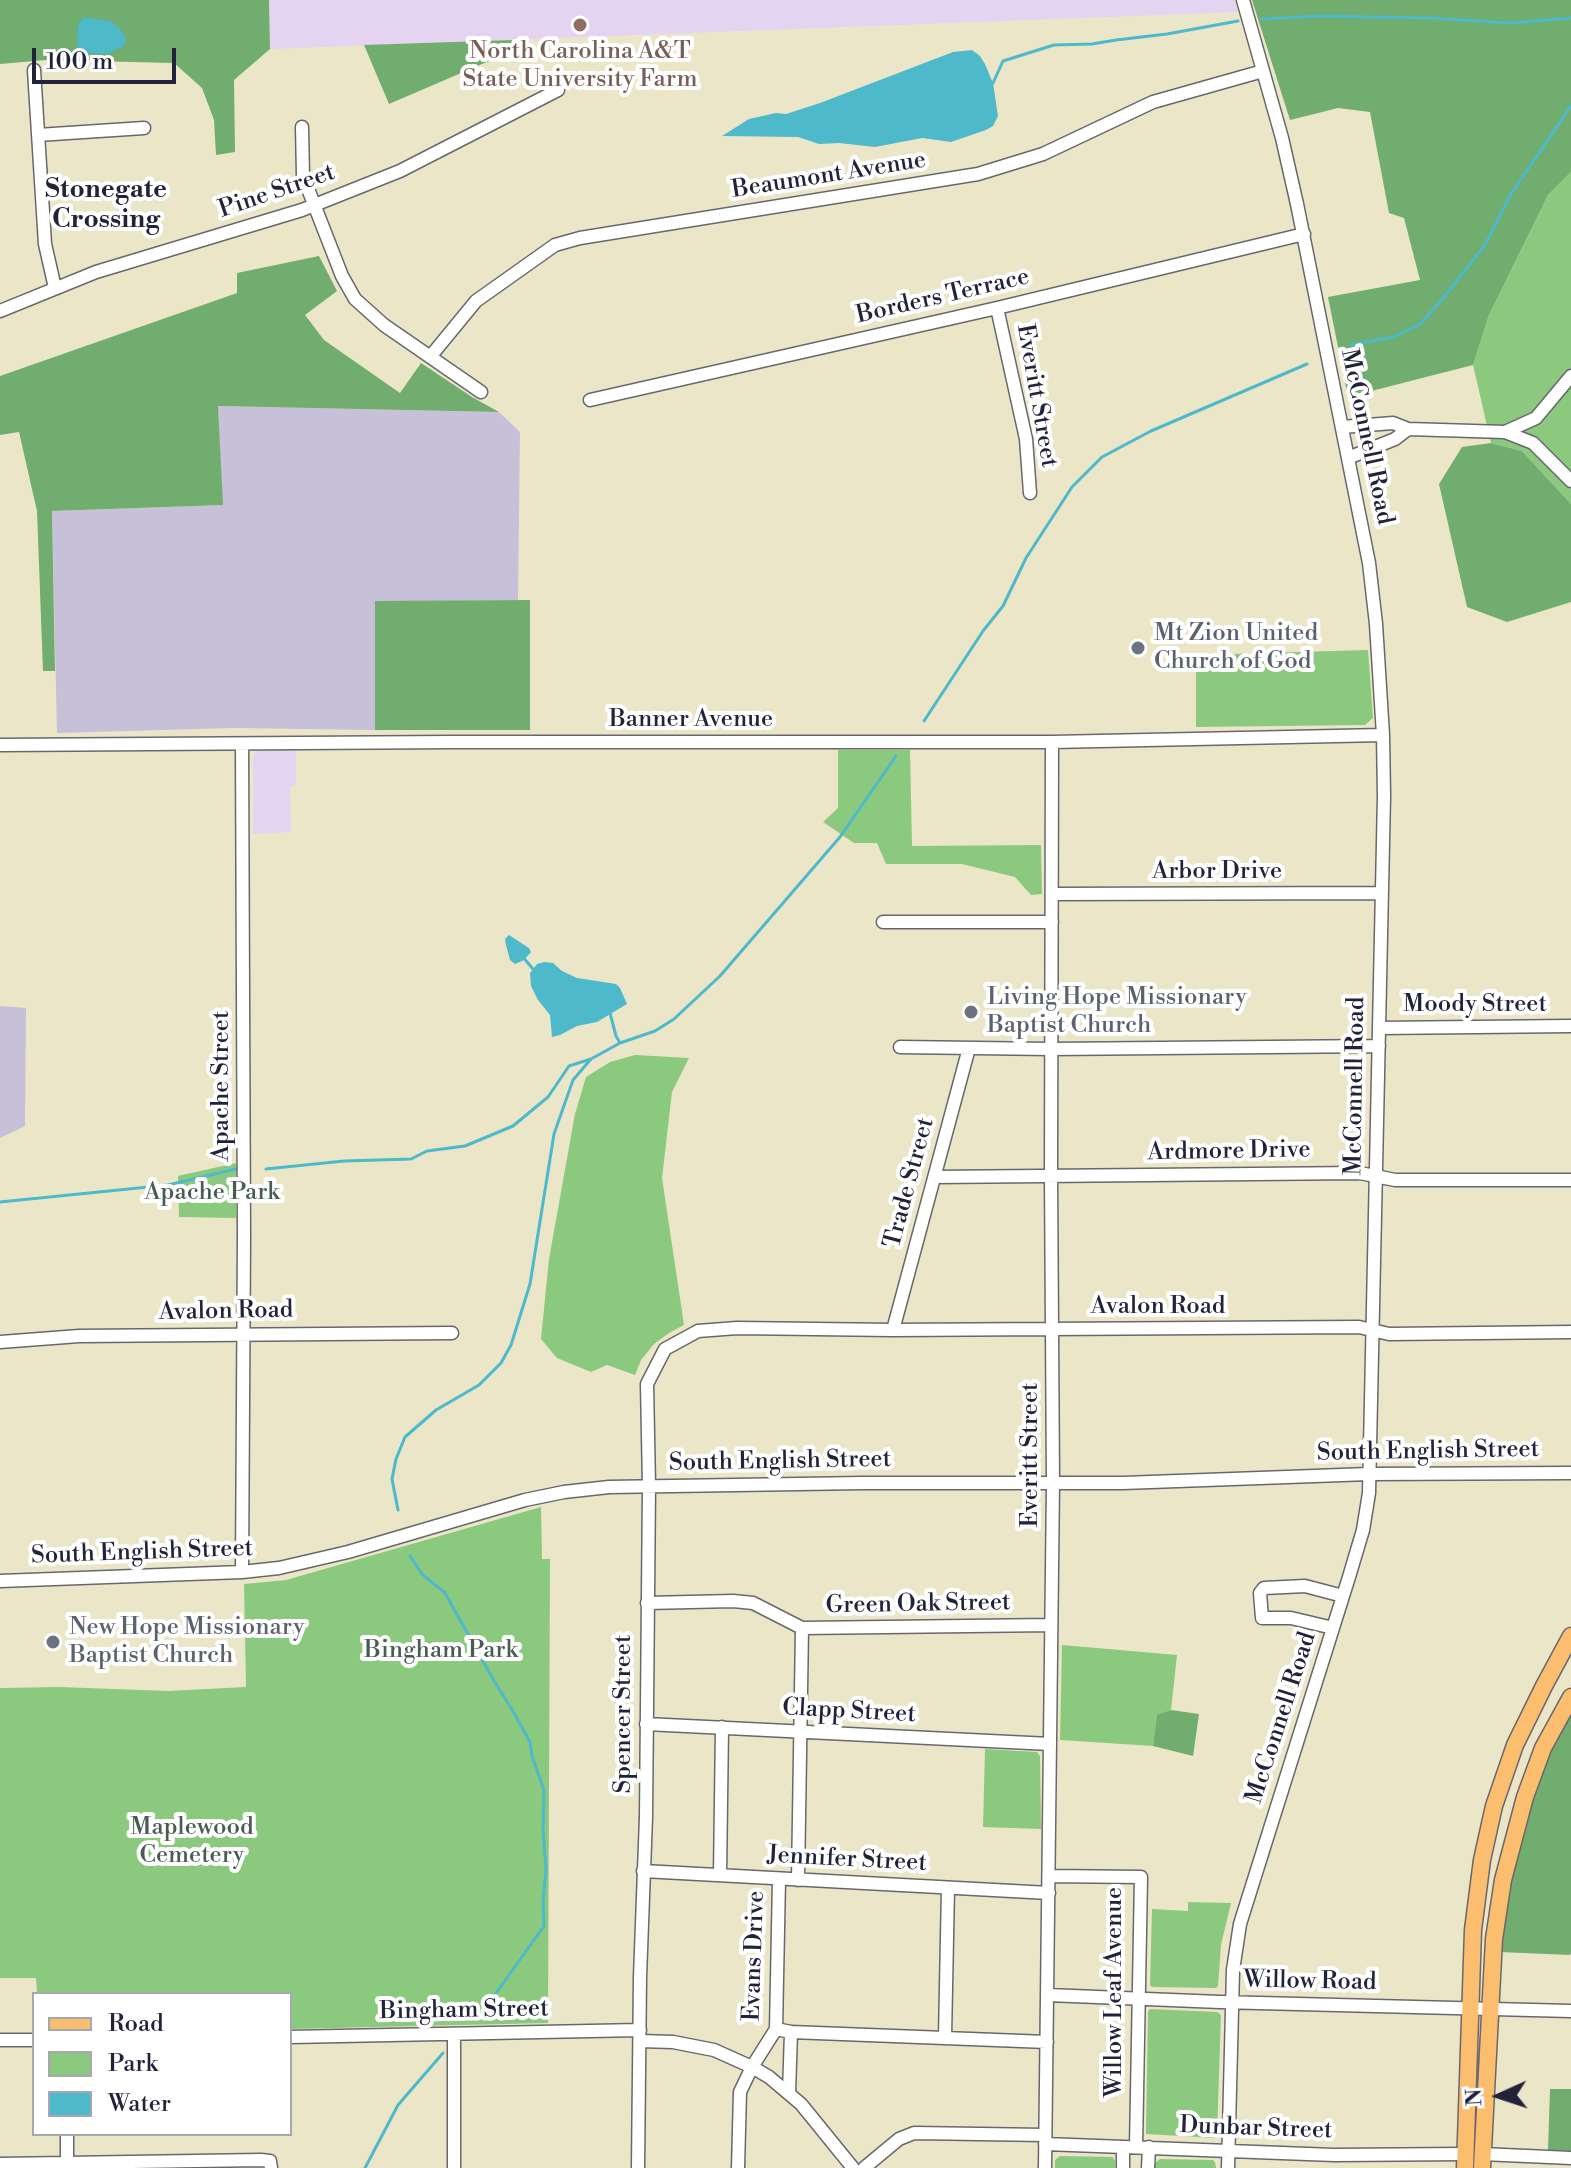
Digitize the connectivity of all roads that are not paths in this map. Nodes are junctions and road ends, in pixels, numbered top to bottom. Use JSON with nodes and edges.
{"nodes":[{"id":1,"x":1243,"y":0,"type":"edge"},
{"id":2,"x":34,"y":70,"type":"dead end"},
{"id":3,"x":1263,"y":71,"type":"junction"},
{"id":4,"x":558,"y":90,"type":"dead end"},
{"id":5,"x":302,"y":127,"type":"dead end"},
{"id":6,"x":144,"y":128,"type":"dead end"},
{"id":7,"x":38,"y":135,"type":"junction"},
{"id":8,"x":313,"y":205,"type":"junction"},
{"id":9,"x":1304,"y":234,"type":"junction"},
{"id":10,"x":55,"y":288,"type":"junction"},
{"id":11,"x":997,"y":308,"type":"junction"},
{"id":12,"x":0,"y":311,"type":"edge"},
{"id":13,"x":430,"y":357,"type":"junction"},
{"id":14,"x":1571,"y":376,"type":"edge"},
{"id":15,"x":481,"y":392,"type":"dead end"},
{"id":16,"x":590,"y":400,"type":"dead end"},
{"id":17,"x":1342,"y":427,"type":"junction"},
{"id":18,"x":1408,"y":429,"type":"junction"},
{"id":19,"x":1505,"y":432,"type":"junction"},
{"id":20,"x":1348,"y":458,"type":"junction"},
{"id":21,"x":1571,"y":481,"type":"edge"},
{"id":22,"x":1030,"y":493,"type":"dead end"},
{"id":23,"x":1383,"y":735,"type":"junction"},
{"id":24,"x":1052,"y":742,"type":"junction"},
{"id":25,"x":0,"y":745,"type":"edge"},
{"id":26,"x":242,"y":745,"type":"junction"},
{"id":27,"x":1381,"y":893,"type":"junction"},
{"id":28,"x":1052,"y":894,"type":"junction"},
{"id":29,"x":883,"y":922,"type":"dead end"},
{"id":30,"x":1052,"y":922,"type":"junction"},
{"id":31,"x":1571,"y":1026,"type":"edge"},
{"id":32,"x":1379,"y":1028,"type":"junction"},
{"id":33,"x":1379,"y":1046,"type":"junction"},
{"id":34,"x":900,"y":1047,"type":"dead end"},
{"id":35,"x":969,"y":1048,"type":"junction"},
{"id":36,"x":1051,"y":1049,"type":"junction"},
{"id":37,"x":1051,"y":1176,"type":"junction"},
{"id":38,"x":1376,"y":1176,"type":"junction"},
{"id":39,"x":935,"y":1177,"type":"junction"},
{"id":40,"x":1571,"y":1180,"type":"edge"},
{"id":41,"x":744,"y":1328,"type":"joint"},
{"id":42,"x":893,"y":1330,"type":"junction"},
{"id":43,"x":1052,"y":1330,"type":"junction"},
{"id":44,"x":1373,"y":1331,"type":"junction"},
{"id":45,"x":1571,"y":1332,"type":"edge"},
{"id":46,"x":243,"y":1333,"type":"junction"},
{"id":47,"x":452,"y":1333,"type":"dead end"},
{"id":48,"x":0,"y":1342,"type":"edge"},
{"id":49,"x":1571,"y":1473,"type":"edge"},
{"id":50,"x":1369,"y":1474,"type":"junction"},
{"id":51,"x":1053,"y":1483,"type":"junction"},
{"id":52,"x":649,"y":1486,"type":"junction"},
{"id":53,"x":242,"y":1572,"type":"junction"},
{"id":54,"x":0,"y":1581,"type":"edge"},
{"id":55,"x":1343,"y":1596,"type":"junction"},
{"id":56,"x":647,"y":1603,"type":"junction"},
{"id":57,"x":1051,"y":1625,"type":"junction"},
{"id":58,"x":802,"y":1628,"type":"junction"},
{"id":59,"x":1333,"y":1628,"type":"junction"},
{"id":60,"x":1571,"y":1636,"type":"edge"},
{"id":61,"x":1571,"y":1697,"type":"edge"},
{"id":62,"x":646,"y":1724,"type":"junction"},
{"id":63,"x":722,"y":1727,"type":"junction"},
{"id":64,"x":801,"y":1731,"type":"junction"},
{"id":65,"x":1050,"y":1744,"type":"junction"},
{"id":66,"x":643,"y":1871,"type":"junction"},
{"id":67,"x":720,"y":1875,"type":"junction"},
{"id":68,"x":1049,"y":1876,"type":"junction"},
{"id":69,"x":779,"y":1879,"type":"junction"},
{"id":70,"x":798,"y":1880,"type":"junction"},
{"id":71,"x":948,"y":1888,"type":"junction"},
{"id":72,"x":1049,"y":1893,"type":"junction"},
{"id":73,"x":1048,"y":1995,"type":"junction"},
{"id":74,"x":1139,"y":1998,"type":"junction"},
{"id":75,"x":1232,"y":2003,"type":"junction"},
{"id":76,"x":1469,"y":2007,"type":"junction"},
{"id":77,"x":1490,"y":2008,"type":"junction"},
{"id":78,"x":1571,"y":2011,"type":"edge"},
{"id":79,"x":776,"y":2029,"type":"junction"},
{"id":80,"x":791,"y":2032,"type":"junction"},
{"id":81,"x":454,"y":2034,"type":"junction"},
{"id":82,"x":640,"y":2035,"type":"junction"},
{"id":83,"x":292,"y":2037,"type":"edge"},
{"id":84,"x":945,"y":2037,"type":"junction"},
{"id":85,"x":0,"y":2040,"type":"edge"},
{"id":86,"x":32,"y":2040,"type":"edge"},
{"id":87,"x":1047,"y":2042,"type":"junction"},
{"id":88,"x":752,"y":2067,"type":"junction"},
{"id":89,"x":789,"y":2093,"type":"junction"},
{"id":90,"x":67,"y":2136,"type":"edge"},
{"id":91,"x":1045,"y":2140,"type":"junction"},
{"id":92,"x":1136,"y":2147,"type":"junction"},
{"id":93,"x":1229,"y":2151,"type":"junction"},
{"id":94,"x":1571,"y":2158,"type":"edge"},
{"id":95,"x":1474,"y":2161,"type":"edge"},
{"id":96,"x":0,"y":2164,"type":"edge"},
{"id":97,"x":266,"y":2164,"type":"edge"},
{"id":98,"x":67,"y":2166,"type":"edge"},
{"id":99,"x":454,"y":2168,"type":"edge"},
{"id":100,"x":638,"y":2168,"type":"edge"},
{"id":101,"x":738,"y":2168,"type":"edge"},
{"id":102,"x":853,"y":2168,"type":"edge"},
{"id":103,"x":864,"y":2168,"type":"edge"},
{"id":104,"x":1045,"y":2168,"type":"edge"},
{"id":105,"x":1123,"y":2168,"type":"edge"},
{"id":106,"x":1148,"y":2168,"type":"edge"},
{"id":107,"x":1228,"y":2168,"type":"edge"}],
"edges":[{"from":1,"to":3,"type":"street","name":"McConnell Road"},
{"from":2,"to":7,"type":"street"},
{"from":3,"to":9,"type":"street","name":"McConnell Road"},
{"from":3,"to":13,"type":"street","name":"Beaumont Avenue"},
{"from":4,"to":8,"type":"street","name":"Pine Street"},
{"from":5,"to":8,"type":"street"},
{"from":6,"to":7,"type":"street"},
{"from":7,"to":10,"type":"street"},
{"from":8,"to":10,"type":"street","name":"Pine Street"},
{"from":8,"to":13,"type":"street"},
{"from":9,"to":11,"type":"street","name":"Borders Terrace"},
{"from":9,"to":17,"type":"street","name":"McConnell Road"},
{"from":10,"to":12,"type":"street","name":"Pine Street"},
{"from":11,"to":16,"type":"street","name":"Borders Terrace"},
{"from":11,"to":22,"type":"street","name":"Everitt Street"},
{"from":13,"to":15,"type":"street"},
{"from":14,"to":19,"type":"street"},
{"from":17,"to":18,"type":"street"},
{"from":17,"to":20,"type":"street","name":"McConnell Road"},
{"from":18,"to":19,"type":"street"},
{"from":18,"to":20,"type":"street"},
{"from":19,"to":21,"type":"street"},
{"from":20,"to":23,"type":"street","name":"McConnell Road"},
{"from":23,"to":24,"type":"street","name":"Banner Avenue"},
{"from":23,"to":27,"type":"street","name":"McConnell Road"},
{"from":24,"to":26,"type":"street","name":"Banner Avenue"},
{"from":24,"to":28,"type":"street","name":"Everitt Street"},
{"from":25,"to":26,"type":"street","name":"Banner Avenue"},
{"from":26,"to":46,"type":"street","name":"Apache Street"},
{"from":27,"to":28,"type":"street","name":"Arbor Drive"},
{"from":27,"to":32,"type":"street","name":"McConnell Road"},
{"from":28,"to":30,"type":"street","name":"Everitt Street"},
{"from":29,"to":30,"type":"street"},
{"from":30,"to":36,"type":"street","name":"Everitt Street"},
{"from":31,"to":32,"type":"street","name":"Moody Street"},
{"from":32,"to":33,"type":"street","name":"McConnell Road"},
{"from":33,"to":36,"type":"street"},
{"from":33,"to":38,"type":"street","name":"McConnell Road"},
{"from":34,"to":35,"type":"street"},
{"from":35,"to":36,"type":"street"},
{"from":35,"to":39,"type":"street","name":"Trade Street"},
{"from":36,"to":37,"type":"street","name":"Everitt Street"},
{"from":37,"to":38,"type":"street","name":"Ardmore Drive"},
{"from":37,"to":39,"type":"street","name":"Ardmore Drive"},
{"from":37,"to":43,"type":"street","name":"Everitt Street"},
{"from":38,"to":40,"type":"street","name":"Ardmore Drive"},
{"from":38,"to":44,"type":"street","name":"McConnell Road"},
{"from":39,"to":42,"type":"street","name":"Trade Street"},
{"from":41,"to":42,"type":"street","name":"Avalon Road"},
{"from":41,"to":52,"type":"street","name":"Spencer Street"},
{"from":42,"to":43,"type":"street","name":"Avalon Road"},
{"from":43,"to":44,"type":"street","name":"Avalon Road"},
{"from":43,"to":51,"type":"street","name":"Everitt Street"},
{"from":44,"to":45,"type":"street","name":"Avalon Road"},
{"from":44,"to":50,"type":"street","name":"McConnell Road"},
{"from":46,"to":47,"type":"street","name":"Avalon Road"},
{"from":46,"to":48,"type":"street","name":"Avalon Road"},
{"from":46,"to":53,"type":"street","name":"Apache Street"},
{"from":49,"to":50,"type":"street","name":"South English Street"},
{"from":50,"to":51,"type":"street","name":"South English Street"},
{"from":50,"to":55,"type":"street","name":"McConnell Road"},
{"from":51,"to":52,"type":"street","name":"South English Street"},
{"from":51,"to":57,"type":"street","name":"Everitt Street"},
{"from":52,"to":53,"type":"street","name":"South English Street"},
{"from":52,"to":56,"type":"street","name":"Spencer Street"},
{"from":53,"to":54,"type":"street","name":"South English Street"},
{"from":55,"to":59,"type":"street","name":"McConnell Road"},
{"from":55,"to":59,"type":"street"},
{"from":56,"to":58,"type":"street","name":"Green Oak Street"},
{"from":56,"to":62,"type":"street","name":"Spencer Street"},
{"from":57,"to":58,"type":"street","name":"Green Oak Street"},
{"from":57,"to":65,"type":"street","name":"Everitt Street"},
{"from":58,"to":64,"type":"street"},
{"from":59,"to":75,"type":"street","name":"McConnell Road"},
{"from":60,"to":76,"type":"main road"},
{"from":61,"to":77,"type":"main road"},
{"from":62,"to":63,"type":"street","name":"Clapp Street"},
{"from":62,"to":66,"type":"street","name":"Spencer Street"},
{"from":63,"to":64,"type":"street","name":"Clapp Street"},
{"from":63,"to":67,"type":"street"},
{"from":64,"to":65,"type":"street","name":"Clapp Street"},
{"from":64,"to":70,"type":"street"},
{"from":65,"to":68,"type":"street","name":"Everitt Street"},
{"from":66,"to":67,"type":"street","name":"Jennifer Street"},
{"from":66,"to":82,"type":"street","name":"Spencer Street"},
{"from":67,"to":69,"type":"street","name":"Jennifer Street"},
{"from":68,"to":72,"type":"street","name":"Everitt Street"},
{"from":68,"to":74,"type":"street","name":"Willow Leaf Avenue"},
{"from":69,"to":70,"type":"street","name":"Jennifer Street"},
{"from":69,"to":79,"type":"street","name":"Evans Drive"},
{"from":70,"to":71,"type":"street","name":"Jennifer Street"},
{"from":71,"to":72,"type":"street","name":"Jennifer Street"},
{"from":71,"to":84,"type":"street"},
{"from":72,"to":73,"type":"street","name":"Everitt Street"},
{"from":73,"to":74,"type":"street","name":"Willow Road"},
{"from":73,"to":87,"type":"street","name":"Everitt Street"},
{"from":74,"to":75,"type":"street","name":"Willow Road"},
{"from":74,"to":92,"type":"street","name":"Willow Leaf Avenue"},
{"from":75,"to":76,"type":"street","name":"Willow Road"},
{"from":75,"to":93,"type":"street","name":"McConnell Road"},
{"from":76,"to":77,"type":"street","name":"Willow Road"},
{"from":76,"to":95,"type":"main road"},
{"from":77,"to":78,"type":"street","name":"Willow Road"},
{"from":77,"to":95,"type":"main road"},
{"from":79,"to":80,"type":"street"},
{"from":79,"to":88,"type":"street","name":"Evans Drive"},
{"from":80,"to":84,"type":"street"},
{"from":80,"to":89,"type":"street","name":"Evans Drive"},
{"from":81,"to":82,"type":"street","name":"Bingham Street"},
{"from":81,"to":83,"type":"street","name":"Bingham Street"},
{"from":81,"to":99,"type":"street"},
{"from":82,"to":88,"type":"street","name":"Bingham Street"},
{"from":82,"to":100,"type":"street","name":"Spencer Street"},
{"from":84,"to":87,"type":"street"},
{"from":85,"to":86,"type":"street"},
{"from":87,"to":91,"type":"street","name":"Everitt Street"},
{"from":88,"to":89,"type":"street","name":"Bingham Street"},
{"from":88,"to":101,"type":"street","name":"Evans Drive"},
{"from":89,"to":102,"type":"street","name":"Bingham Street"},
{"from":90,"to":98,"type":"street"},
{"from":91,"to":92,"type":"street","name":"Dunbar Street"},
{"from":91,"to":103,"type":"street","name":"Dunbar Street"},
{"from":91,"to":104,"type":"street","name":"Everitt Street"},
{"from":92,"to":93,"type":"street","name":"Dunbar Street"},
{"from":92,"to":105,"type":"street"},
{"from":92,"to":106,"type":"street"},
{"from":93,"to":95,"type":"street","name":"Dunbar Street"},
{"from":93,"to":107,"type":"street","name":"McConnell Road"},
{"from":94,"to":95,"type":"street","name":"Dunbar Street"},
{"from":96,"to":98,"type":"street"},
{"from":97,"to":98,"type":"street"}]}
